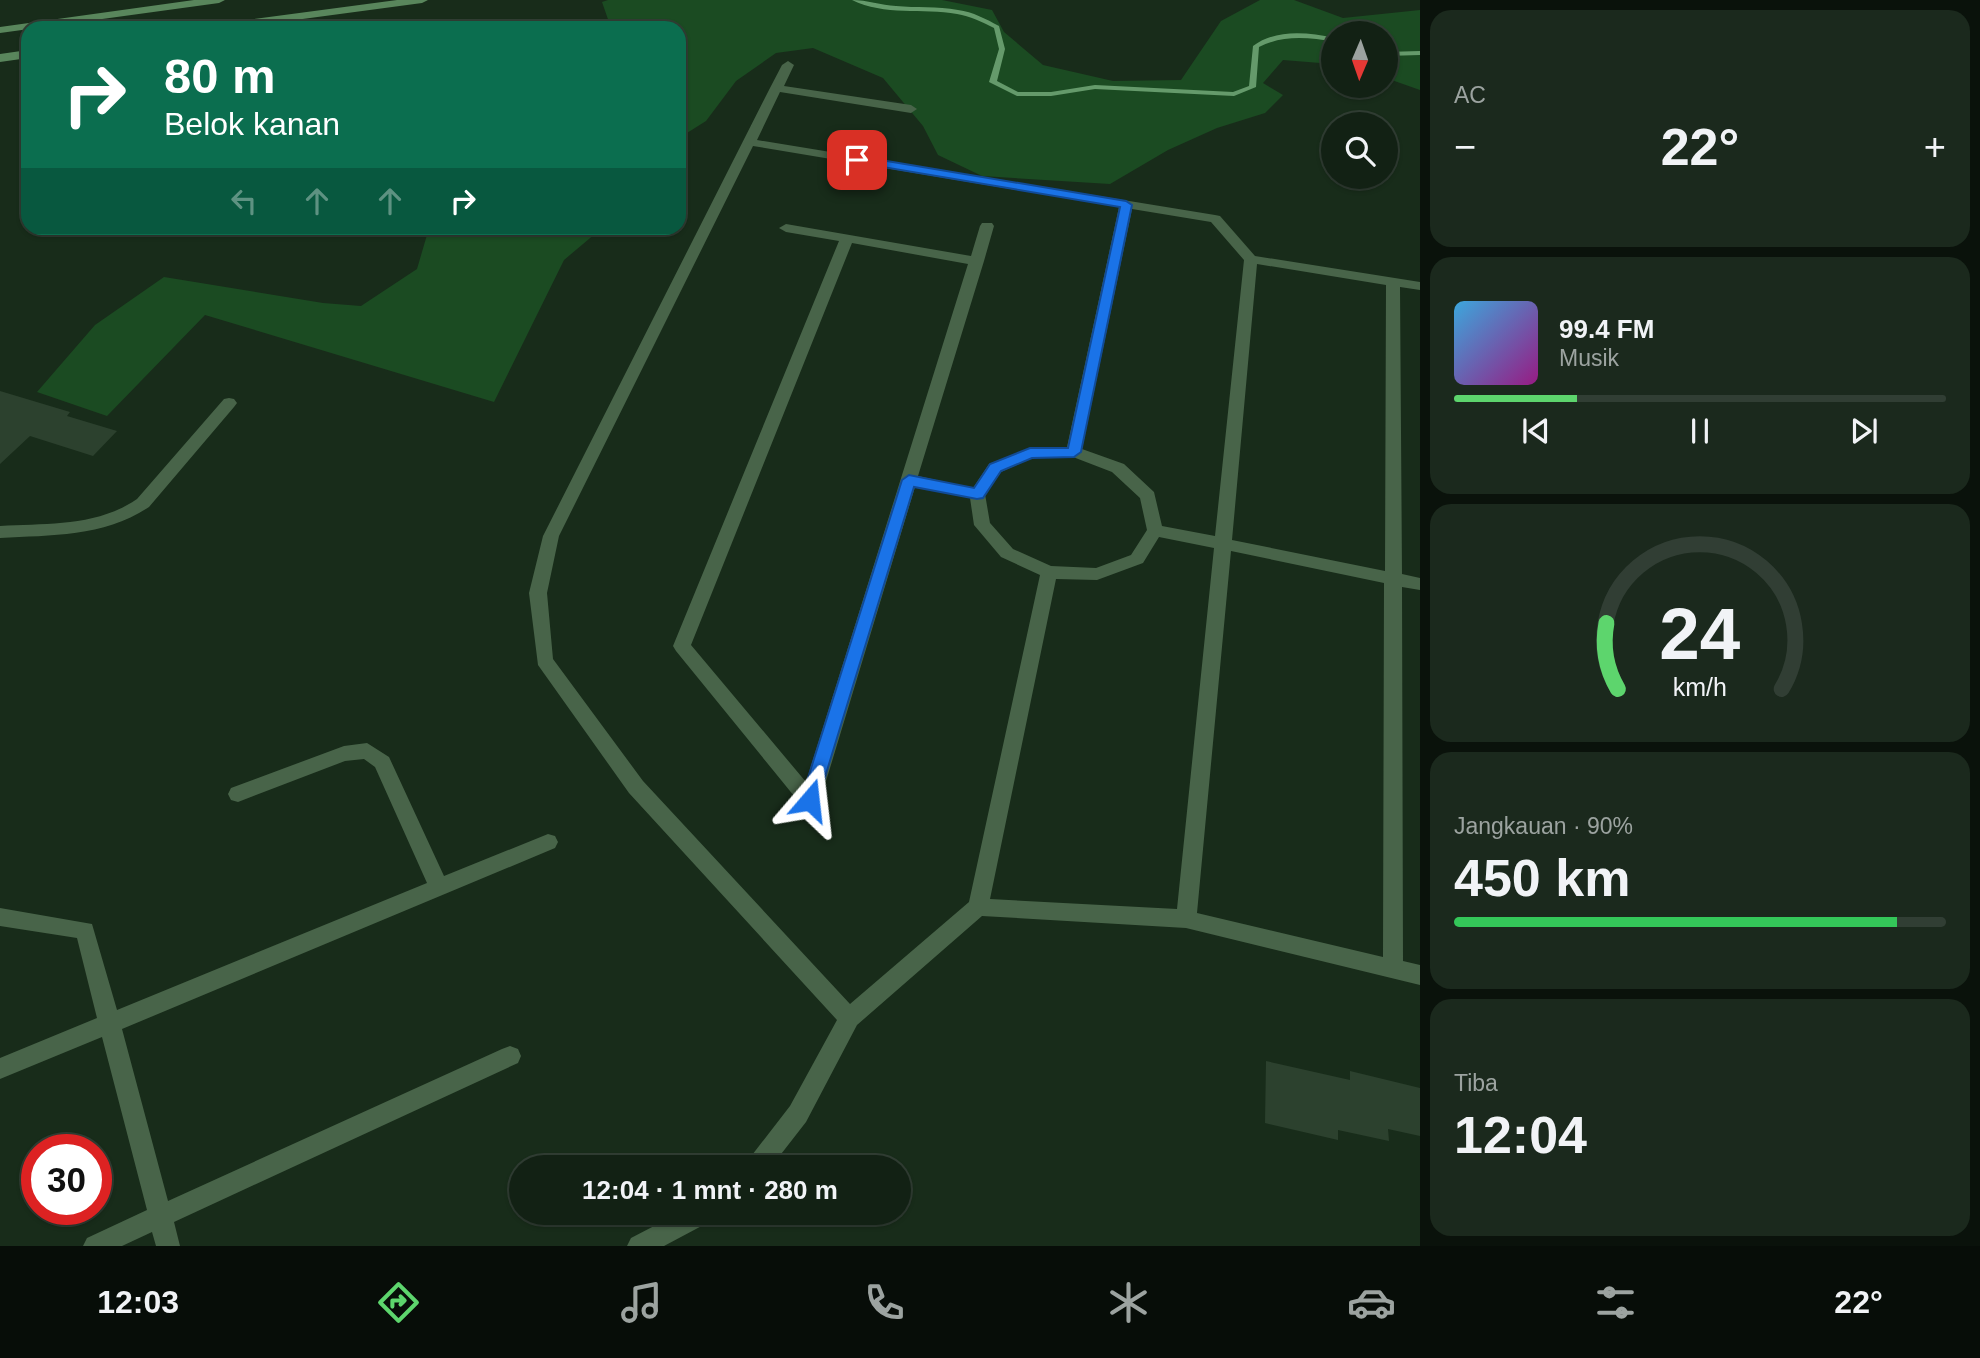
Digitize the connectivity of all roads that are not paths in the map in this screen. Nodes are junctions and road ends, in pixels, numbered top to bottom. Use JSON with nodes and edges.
{"nodes":[{"id":1,"x":219,"y":0,"type":"edge"},
{"id":2,"x":422,"y":0,"type":"edge"},
{"id":3,"x":66,"y":21,"type":"edge"},
{"id":4,"x":263,"y":21,"type":"edge"},
{"id":5,"x":21,"y":27,"type":"edge"},
{"id":6,"x":0,"y":30,"type":"edge"},
{"id":7,"x":21,"y":55,"type":"edge"},
{"id":8,"x":0,"y":58,"type":"edge"},
{"id":9,"x":788,"y":65,"type":"dead end"},
{"id":10,"x":776,"y":88,"type":"junction"},
{"id":11,"x":911,"y":109,"type":"dead end"},
{"id":12,"x":749,"y":142,"type":"junction"},
{"id":13,"x":1126,"y":205,"type":"junction"},
{"id":14,"x":987,"y":226,"type":"dead end"},
{"id":15,"x":786,"y":228,"type":"dead end"},
{"id":16,"x":847,"y":239,"type":"junction"},
{"id":17,"x":1251,"y":259,"type":"junction"},
{"id":18,"x":977,"y":261,"type":"junction"},
{"id":19,"x":1393,"y":282,"type":"junction"},
{"id":20,"x":1420,"y":286,"type":"edge"},
{"id":21,"x":229,"y":403,"type":"dead end"},
{"id":22,"x":1074,"y":452,"type":"junction"},
{"id":23,"x":909,"y":480,"type":"junction"},
{"id":24,"x":977,"y":494,"type":"junction"},
{"id":25,"x":1155,"y":530,"type":"junction"},
{"id":26,"x":0,"y":532,"type":"edge"},
{"id":27,"x":1223,"y":544,"type":"junction"},
{"id":28,"x":1049,"y":572,"type":"junction"},
{"id":29,"x":1393,"y":578,"type":"junction"},
{"id":30,"x":1420,"y":584,"type":"edge"},
{"id":31,"x":237,"y":794,"type":"dead end"},
{"id":32,"x":548,"y":842,"type":"dead end"},
{"id":33,"x":439,"y":888,"type":"junction"},
{"id":34,"x":978,"y":907,"type":"junction"},
{"id":35,"x":0,"y":917,"type":"edge"},
{"id":36,"x":1186,"y":919,"type":"junction"},
{"id":37,"x":1393,"y":969,"type":"junction"},
{"id":38,"x":1420,"y":975,"type":"edge"},
{"id":39,"x":849,"y":1018,"type":"junction"},
{"id":40,"x":111,"y":1023,"type":"junction"},
{"id":41,"x":510,"y":1056,"type":"dead end"},
{"id":42,"x":0,"y":1069,"type":"edge"},
{"id":43,"x":766,"y":1155,"type":"edge"},
{"id":44,"x":161,"y":1215,"type":"junction"},
{"id":45,"x":680,"y":1225,"type":"edge"},
{"id":46,"x":95,"y":1246,"type":"edge"},
{"id":47,"x":168,"y":1246,"type":"edge"},
{"id":48,"x":639,"y":1246,"type":"edge"}],
"edges":[{"from":1,"to":3,"type":"main road"},
{"from":2,"to":4,"type":"main road"},
{"from":5,"to":6,"type":"main road"},
{"from":7,"to":8,"type":"main road"},
{"from":9,"to":10,"type":"street"},
{"from":10,"to":11,"type":"street"},
{"from":10,"to":12,"type":"street"},
{"from":12,"to":13,"type":"street"},
{"from":12,"to":39,"type":"street"},
{"from":13,"to":17,"type":"street"},
{"from":13,"to":22,"type":"street"},
{"from":14,"to":18,"type":"street"},
{"from":15,"to":16,"type":"street"},
{"from":16,"to":18,"type":"street"},
{"from":16,"to":23,"type":"street"},
{"from":17,"to":19,"type":"street"},
{"from":17,"to":27,"type":"street"},
{"from":18,"to":23,"type":"street"},
{"from":19,"to":20,"type":"street"},
{"from":19,"to":29,"type":"street"},
{"from":21,"to":26,"type":"street"},
{"from":22,"to":24,"type":"street"},
{"from":22,"to":25,"type":"street"},
{"from":23,"to":24,"type":"street"},
{"from":24,"to":28,"type":"street"},
{"from":25,"to":27,"type":"street"},
{"from":25,"to":28,"type":"street"},
{"from":27,"to":29,"type":"street"},
{"from":27,"to":36,"type":"street"},
{"from":28,"to":34,"type":"street"},
{"from":29,"to":30,"type":"street"},
{"from":29,"to":37,"type":"street"},
{"from":31,"to":33,"type":"street"},
{"from":32,"to":33,"type":"street"},
{"from":33,"to":40,"type":"street"},
{"from":34,"to":36,"type":"street"},
{"from":34,"to":39,"type":"street"},
{"from":35,"to":40,"type":"street"},
{"from":36,"to":37,"type":"street"},
{"from":37,"to":38,"type":"street"},
{"from":39,"to":43,"type":"street"},
{"from":40,"to":42,"type":"street"},
{"from":40,"to":44,"type":"street"},
{"from":41,"to":44,"type":"street"},
{"from":44,"to":46,"type":"street"},
{"from":44,"to":47,"type":"street"},
{"from":45,"to":48,"type":"street"}]}
